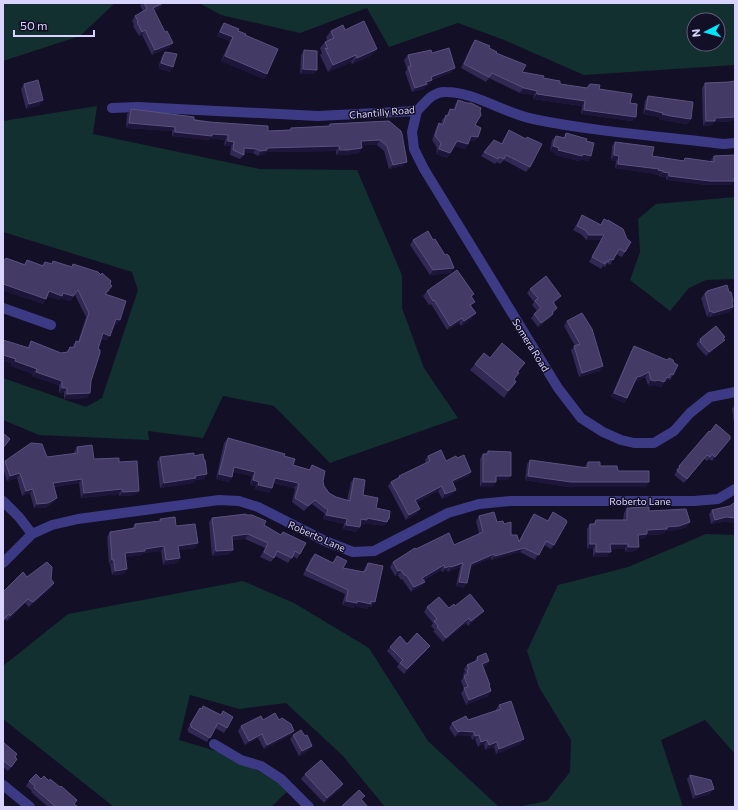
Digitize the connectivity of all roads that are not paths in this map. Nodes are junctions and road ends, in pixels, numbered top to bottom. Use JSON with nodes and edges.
{"nodes":[{"id":1,"x":112,"y":108,"type":"dead end"},
{"id":2,"x":417,"y":111,"type":"junction"},
{"id":3,"x":735,"y":143,"type":"edge"},
{"id":4,"x":3,"y":308,"type":"edge"},
{"id":5,"x":51,"y":324,"type":"dead end"},
{"id":6,"x":735,"y":392,"type":"edge"},
{"id":7,"x":735,"y":489,"type":"edge"},
{"id":8,"x":3,"y":501,"type":"edge"},
{"id":9,"x":32,"y":534,"type":"junction"},
{"id":10,"x":3,"y":563,"type":"edge"},
{"id":11,"x":214,"y":744,"type":"dead end"},
{"id":12,"x":3,"y":785,"type":"edge"},
{"id":13,"x":30,"y":807,"type":"edge"},
{"id":14,"x":309,"y":807,"type":"edge"}],
"edges":[{"from":1,"to":2,"type":"street","name":"Chantilly Road"},
{"from":2,"to":3,"type":"street","name":"Chantilly Road"},
{"from":2,"to":6,"type":"street","name":"Somera Road"},
{"from":4,"to":5,"type":"street"},
{"from":7,"to":9,"type":"street","name":"Roberto Lane"},
{"from":8,"to":9,"type":"street"},
{"from":9,"to":10,"type":"street","name":"Roberto Lane"},
{"from":11,"to":14,"type":"street"},
{"from":12,"to":13,"type":"street"}]}
